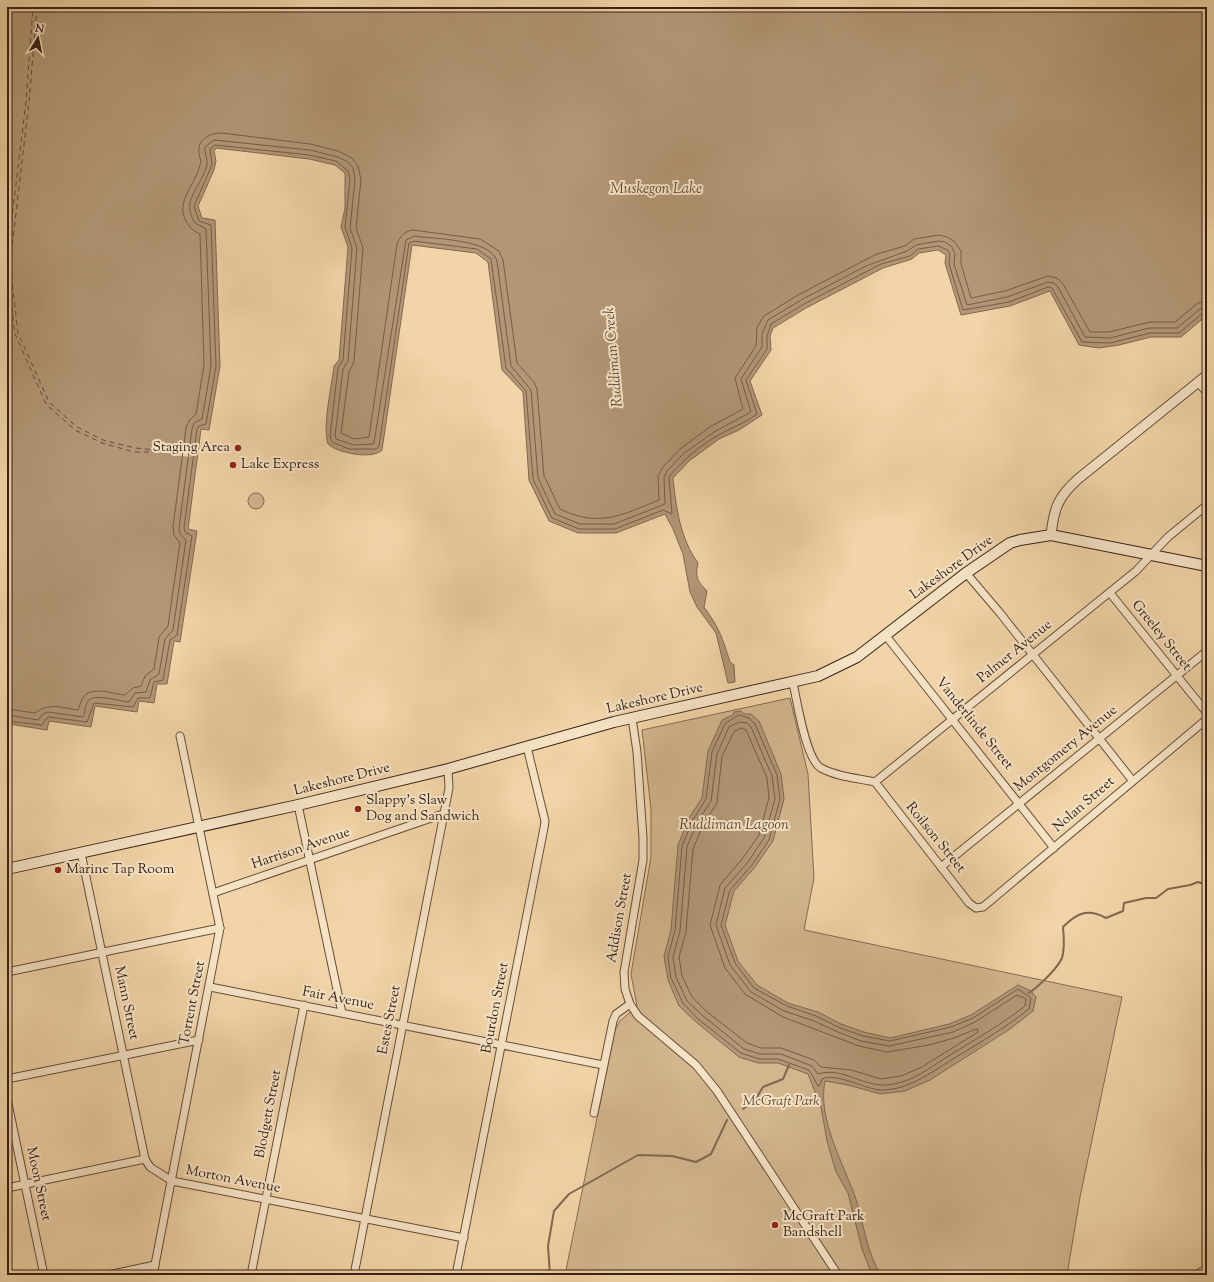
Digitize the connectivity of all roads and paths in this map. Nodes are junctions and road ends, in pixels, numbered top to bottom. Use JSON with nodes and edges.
{"nodes":[{"id":1,"x":1207,"y":375,"type":"edge"},
{"id":2,"x":1198,"y":382,"type":"junction"},
{"id":3,"x":1207,"y":393,"type":"edge"},
{"id":4,"x":1207,"y":505,"type":"edge"},
{"id":5,"x":1051,"y":535,"type":"junction"},
{"id":6,"x":1152,"y":554,"type":"junction"},
{"id":7,"x":1207,"y":566,"type":"edge"},
{"id":8,"x":966,"y":573,"type":"junction"},
{"id":9,"x":1110,"y":593,"type":"junction"},
{"id":10,"x":886,"y":636,"type":"junction"},
{"id":11,"x":1207,"y":651,"type":"edge"},
{"id":12,"x":1032,"y":655,"type":"junction"},
{"id":13,"x":1176,"y":676,"type":"junction"},
{"id":14,"x":793,"y":682,"type":"junction"},
{"id":15,"x":1207,"y":713,"type":"edge"},
{"id":16,"x":632,"y":718,"type":"junction"},
{"id":17,"x":953,"y":718,"type":"junction"},
{"id":18,"x":1207,"y":719,"type":"edge"},
{"id":19,"x":180,"y":736,"type":"dead end"},
{"id":20,"x":1099,"y":739,"type":"junction"},
{"id":21,"x":527,"y":747,"type":"junction"},
{"id":22,"x":448,"y":769,"type":"junction"},
{"id":23,"x":1132,"y":780,"type":"junction"},
{"id":24,"x":875,"y":782,"type":"junction"},
{"id":25,"x":1020,"y":803,"type":"junction"},
{"id":26,"x":298,"y":805,"type":"junction"},
{"id":27,"x":443,"y":814,"type":"junction"},
{"id":28,"x":200,"y":828,"type":"junction"},
{"id":29,"x":1054,"y":848,"type":"junction"},
{"id":30,"x":81,"y":853,"type":"junction"},
{"id":31,"x":309,"y":859,"type":"junction"},
{"id":32,"x":941,"y":867,"type":"junction"},
{"id":33,"x":7,"y":869,"type":"edge"},
{"id":34,"x":214,"y":893,"type":"junction"},
{"id":35,"x":976,"y":908,"type":"joint"},
{"id":36,"x":220,"y":928,"type":"junction"},
{"id":37,"x":102,"y":952,"type":"junction"},
{"id":38,"x":7,"y":972,"type":"edge"},
{"id":39,"x":210,"y":987,"type":"junction"},
{"id":40,"x":630,"y":1004,"type":"junction"},
{"id":41,"x":304,"y":1005,"type":"junction"},
{"id":42,"x":342,"y":1013,"type":"junction"},
{"id":43,"x":402,"y":1026,"type":"junction"},
{"id":44,"x":199,"y":1040,"type":"junction"},
{"id":45,"x":502,"y":1045,"type":"junction"},
{"id":46,"x":124,"y":1055,"type":"junction"},
{"id":47,"x":603,"y":1065,"type":"junction"},
{"id":48,"x":7,"y":1080,"type":"edge"},
{"id":49,"x":7,"y":1099,"type":"edge"},
{"id":50,"x":594,"y":1113,"type":"dead end"},
{"id":51,"x":145,"y":1158,"type":"junction"},
{"id":52,"x":172,"y":1181,"type":"junction"},
{"id":53,"x":25,"y":1184,"type":"junction"},
{"id":54,"x":7,"y":1188,"type":"edge"},
{"id":55,"x":266,"y":1200,"type":"junction"},
{"id":56,"x":365,"y":1219,"type":"junction"},
{"id":57,"x":464,"y":1238,"type":"junction"},
{"id":58,"x":155,"y":1265,"type":"junction"},
{"id":59,"x":1207,"y":1268,"type":"edge"},
{"id":60,"x":44,"y":1275,"type":"edge"},
{"id":61,"x":108,"y":1275,"type":"edge"},
{"id":62,"x":153,"y":1275,"type":"edge"},
{"id":63,"x":251,"y":1275,"type":"edge"},
{"id":64,"x":354,"y":1275,"type":"edge"},
{"id":65,"x":456,"y":1275,"type":"edge"},
{"id":66,"x":838,"y":1275,"type":"edge"},
{"id":67,"x":1196,"y":1275,"type":"edge"}],
"edges":[{"from":1,"to":2,"type":"street"},
{"from":2,"to":3,"type":"street"},
{"from":2,"to":5,"type":"street"},
{"from":4,"to":6,"type":"street","name":"Palmer Avenue"},
{"from":5,"to":6,"type":"main road","name":"Lakeshore Drive"},
{"from":5,"to":8,"type":"main road","name":"Lakeshore Drive"},
{"from":6,"to":7,"type":"main road","name":"Lakeshore Drive"},
{"from":6,"to":9,"type":"street","name":"Palmer Avenue"},
{"from":8,"to":10,"type":"main road","name":"Lakeshore Drive"},
{"from":8,"to":12,"type":"street"},
{"from":9,"to":12,"type":"street","name":"Palmer Avenue"},
{"from":9,"to":13,"type":"street","name":"Greeley Street"},
{"from":10,"to":14,"type":"main road","name":"Lakeshore Drive"},
{"from":10,"to":17,"type":"street","name":"Vanderlinde Street"},
{"from":11,"to":13,"type":"street","name":"Montgomery Avenue"},
{"from":12,"to":17,"type":"street","name":"Palmer Avenue"},
{"from":12,"to":20,"type":"street"},
{"from":13,"to":15,"type":"street","name":"Greeley Street"},
{"from":13,"to":20,"type":"street","name":"Montgomery Avenue"},
{"from":14,"to":16,"type":"main road","name":"Lakeshore Drive"},
{"from":14,"to":24,"type":"street"},
{"from":16,"to":21,"type":"main road","name":"Lakeshore Drive"},
{"from":16,"to":40,"type":"street","name":"Addison Street"},
{"from":17,"to":24,"type":"street","name":"Palmer Avenue"},
{"from":17,"to":25,"type":"street","name":"Vanderlinde Street"},
{"from":18,"to":23,"type":"street","name":"Nolan Street"},
{"from":19,"to":28,"type":"street","name":"Torrent Street"},
{"from":20,"to":23,"type":"street"},
{"from":20,"to":25,"type":"street","name":"Montgomery Avenue"},
{"from":21,"to":22,"type":"main road","name":"Lakeshore Drive"},
{"from":21,"to":45,"type":"street","name":"Bourdon Street"},
{"from":22,"to":26,"type":"main road","name":"Lakeshore Drive"},
{"from":22,"to":27,"type":"street","name":"Estes Street"},
{"from":23,"to":29,"type":"street","name":"Nolan Street"},
{"from":24,"to":32,"type":"street","name":"Roilson Street"},
{"from":25,"to":29,"type":"street","name":"Vanderlinde Street"},
{"from":25,"to":32,"type":"street","name":"Montgomery Avenue"},
{"from":26,"to":28,"type":"main road","name":"Lakeshore Drive"},
{"from":26,"to":31,"type":"street"},
{"from":27,"to":31,"type":"street","name":"Harrison Avenue"},
{"from":27,"to":43,"type":"street","name":"Estes Street"},
{"from":28,"to":30,"type":"main road","name":"Lakeshore Drive"},
{"from":28,"to":34,"type":"street","name":"Torrent Street"},
{"from":29,"to":35,"type":"street","name":"Nolan Street"},
{"from":30,"to":33,"type":"main road","name":"Lakeshore Drive"},
{"from":30,"to":37,"type":"street","name":"Mann Street"},
{"from":31,"to":34,"type":"street","name":"Harrison Avenue"},
{"from":31,"to":42,"type":"street"},
{"from":32,"to":35,"type":"street","name":"Roilson Street"},
{"from":34,"to":36,"type":"street","name":"Torrent Street"},
{"from":36,"to":37,"type":"street"},
{"from":36,"to":39,"type":"street","name":"Torrent Street"},
{"from":37,"to":38,"type":"street"},
{"from":37,"to":46,"type":"street","name":"Mann Street"},
{"from":39,"to":41,"type":"street","name":"Fair Avenue"},
{"from":39,"to":44,"type":"street","name":"Torrent Street"},
{"from":40,"to":47,"type":"street"},
{"from":40,"to":66,"type":"street"},
{"from":41,"to":42,"type":"street","name":"Fair Avenue"},
{"from":41,"to":55,"type":"street","name":"Blodgett Street"},
{"from":42,"to":43,"type":"street","name":"Fair Avenue"},
{"from":43,"to":45,"type":"street","name":"Fair Avenue"},
{"from":43,"to":56,"type":"street","name":"Estes Street"},
{"from":44,"to":46,"type":"street"},
{"from":44,"to":52,"type":"street","name":"Torrent Street"},
{"from":45,"to":47,"type":"street","name":"Fair Avenue"},
{"from":45,"to":57,"type":"street","name":"Bourdon Street"},
{"from":46,"to":48,"type":"street"},
{"from":46,"to":51,"type":"street","name":"Mann Street"},
{"from":47,"to":50,"type":"street"},
{"from":49,"to":53,"type":"street","name":"Moon Street"},
{"from":51,"to":52,"type":"street","name":"Morton Avenue"},
{"from":51,"to":53,"type":"street"},
{"from":52,"to":55,"type":"street","name":"Morton Avenue"},
{"from":52,"to":58,"type":"street","name":"Torrent Street"},
{"from":53,"to":54,"type":"street"},
{"from":53,"to":60,"type":"street","name":"Moon Street"},
{"from":55,"to":56,"type":"street","name":"Morton Avenue"},
{"from":55,"to":63,"type":"street","name":"Blodgett Street"},
{"from":56,"to":57,"type":"street","name":"Morton Avenue"},
{"from":56,"to":64,"type":"street","name":"Estes Street"},
{"from":57,"to":65,"type":"street","name":"Bourdon Street"},
{"from":58,"to":61,"type":"street"},
{"from":58,"to":62,"type":"street","name":"Torrent Street"},
{"from":59,"to":67,"type":"street"}]}
